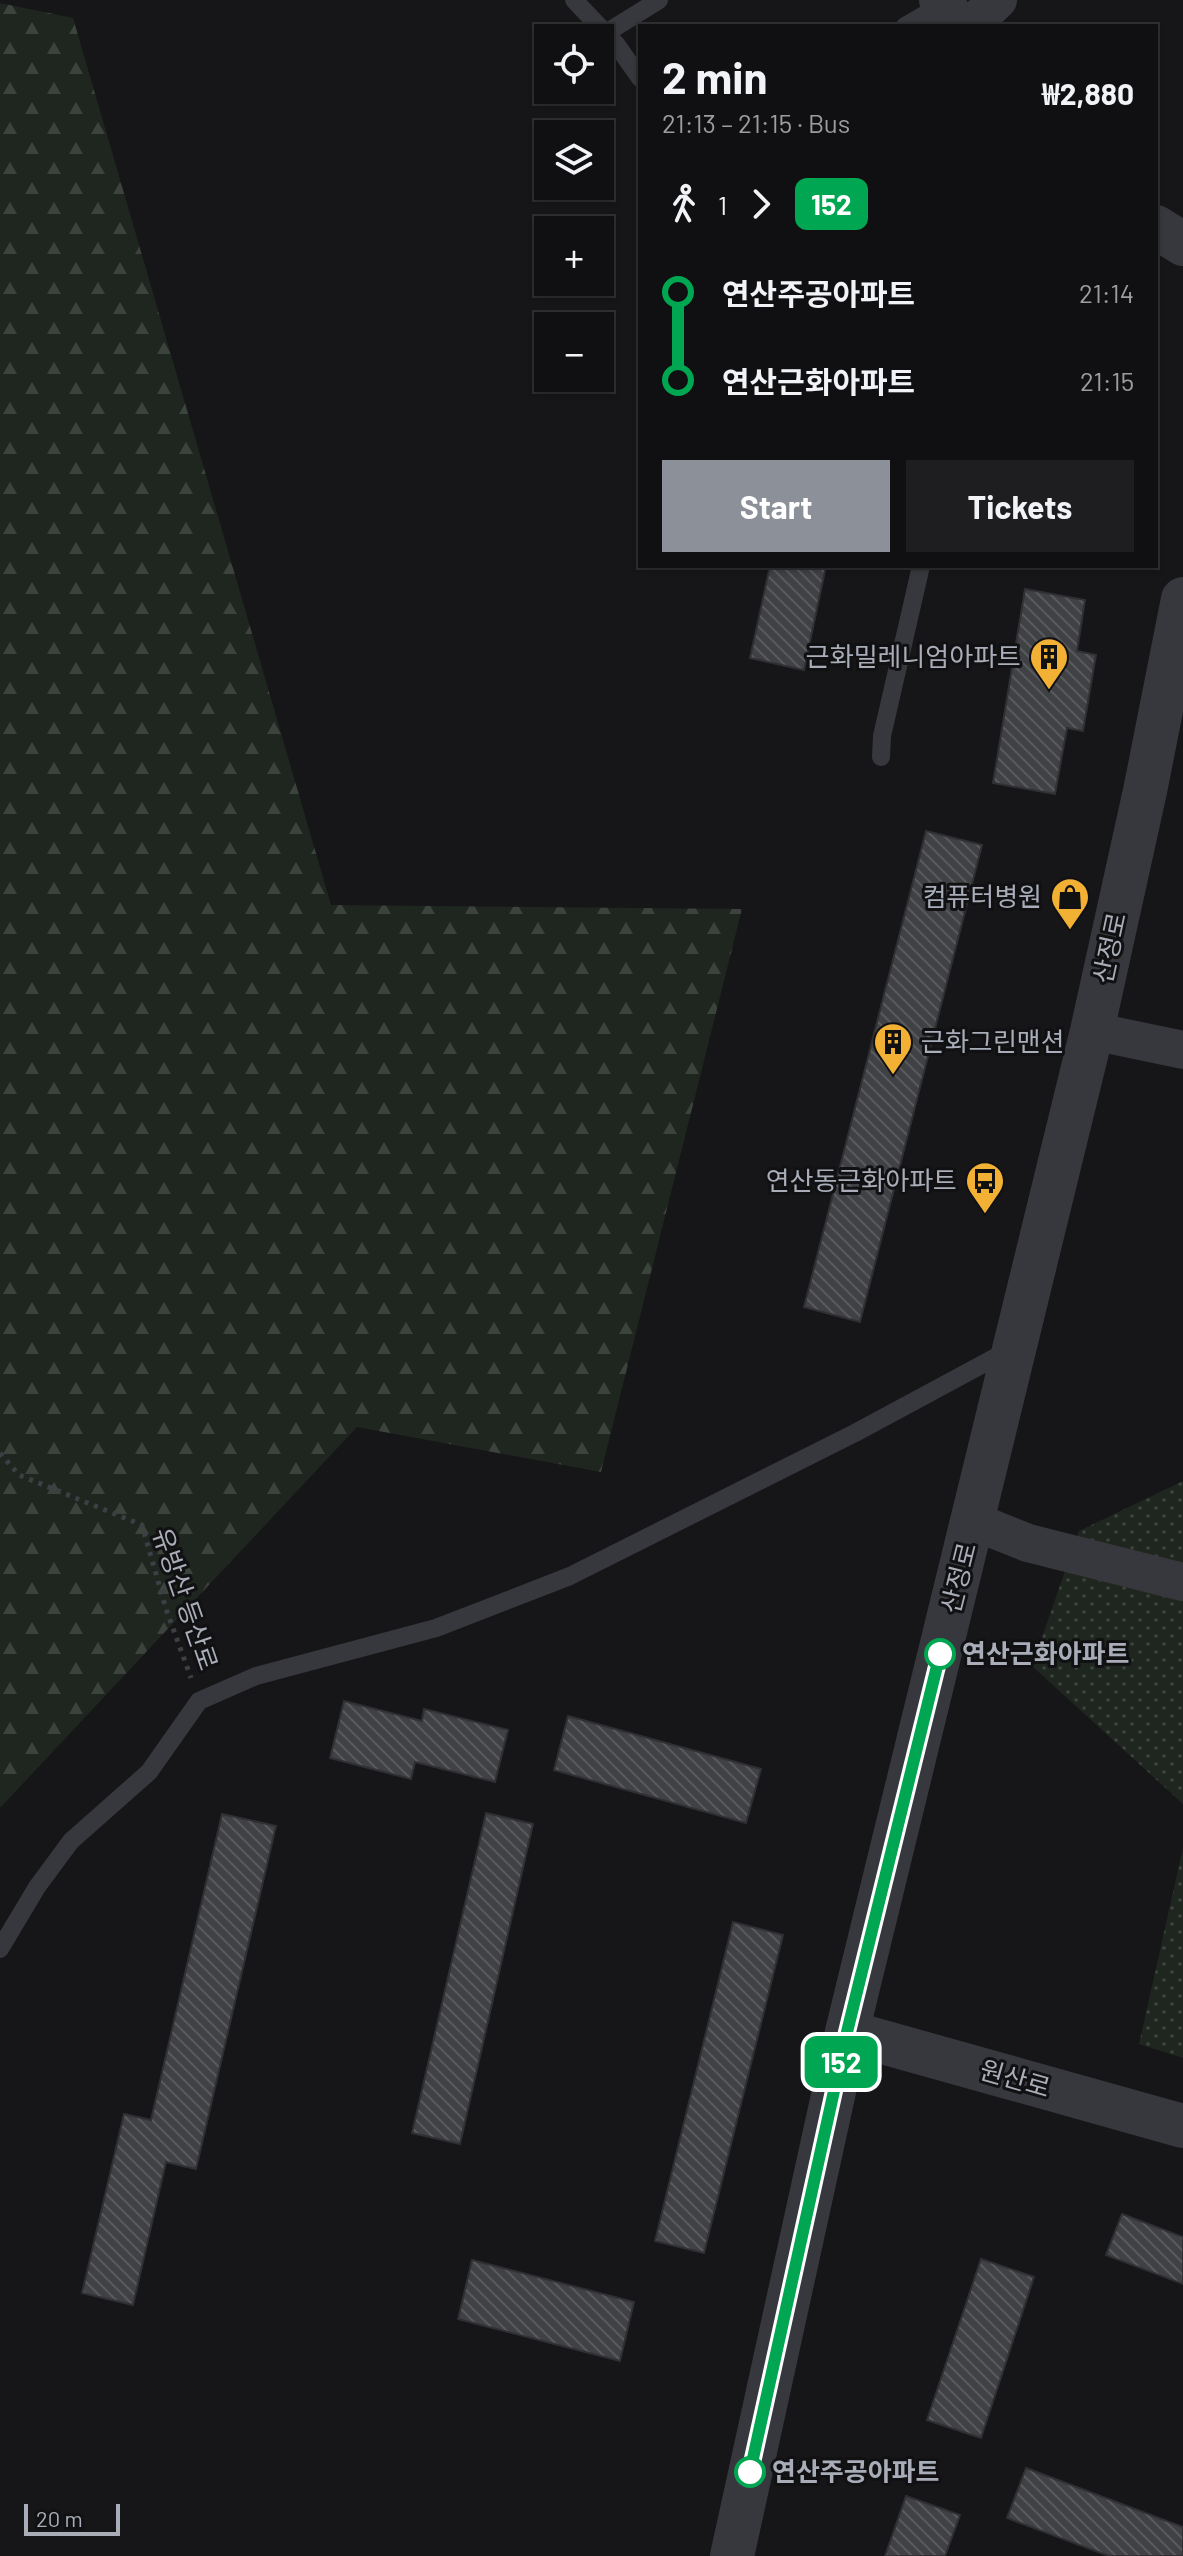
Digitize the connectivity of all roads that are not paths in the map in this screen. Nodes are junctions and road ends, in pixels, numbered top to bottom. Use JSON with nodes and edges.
{"nodes":[{"id":1,"x":574,"y":0,"type":"edge"},
{"id":2,"x":659,"y":0,"type":"edge"},
{"id":3,"x":998,"y":0,"type":"edge"},
{"id":4,"x":953,"y":14,"type":"edge"},
{"id":5,"x":597,"y":24,"type":"edge"},
{"id":6,"x":913,"y":24,"type":"edge"},
{"id":7,"x":614,"y":28,"type":"edge"},
{"id":8,"x":614,"y":44,"type":"edge"},
{"id":9,"x":638,"y":75,"type":"edge"},
{"id":10,"x":1158,"y":228,"type":"edge"},
{"id":11,"x":1183,"y":244,"type":"edge"},
{"id":12,"x":921,"y":568,"type":"edge"},
{"id":13,"x":1183,"y":599,"type":"edge"},
{"id":14,"x":881,"y":757,"type":"dead end"},
{"id":15,"x":1092,"y":1031,"type":"junction"},
{"id":16,"x":1183,"y":1050,"type":"edge"},
{"id":17,"x":1015,"y":1347,"type":"junction"},
{"id":18,"x":973,"y":1521,"type":"junction"},
{"id":19,"x":1183,"y":1582,"type":"edge"},
{"id":20,"x":0,"y":1949,"type":"edge"},
{"id":21,"x":847,"y":2032,"type":"junction"},
{"id":22,"x":1183,"y":2126,"type":"edge"},
{"id":23,"x":732,"y":2556,"type":"edge"}],
"edges":[{"from":1,"to":5,"type":"lane"},
{"from":2,"to":7,"type":"lane"},
{"from":3,"to":4,"type":"street"},
{"from":4,"to":6,"type":"lane"},
{"from":8,"to":9,"type":"lane"},
{"from":10,"to":11,"type":"street"},
{"from":12,"to":14,"type":"lane"},
{"from":13,"to":15,"type":"street","name":"산정로"},
{"from":15,"to":16,"type":"street"},
{"from":15,"to":17,"type":"street","name":"산정로"},
{"from":17,"to":18,"type":"street","name":"산정로"},
{"from":17,"to":20,"type":"lane"},
{"from":18,"to":19,"type":"street"},
{"from":18,"to":21,"type":"street","name":"산정로"},
{"from":21,"to":22,"type":"street","name":"원산로"},
{"from":21,"to":23,"type":"street","name":"산정로"}]}
